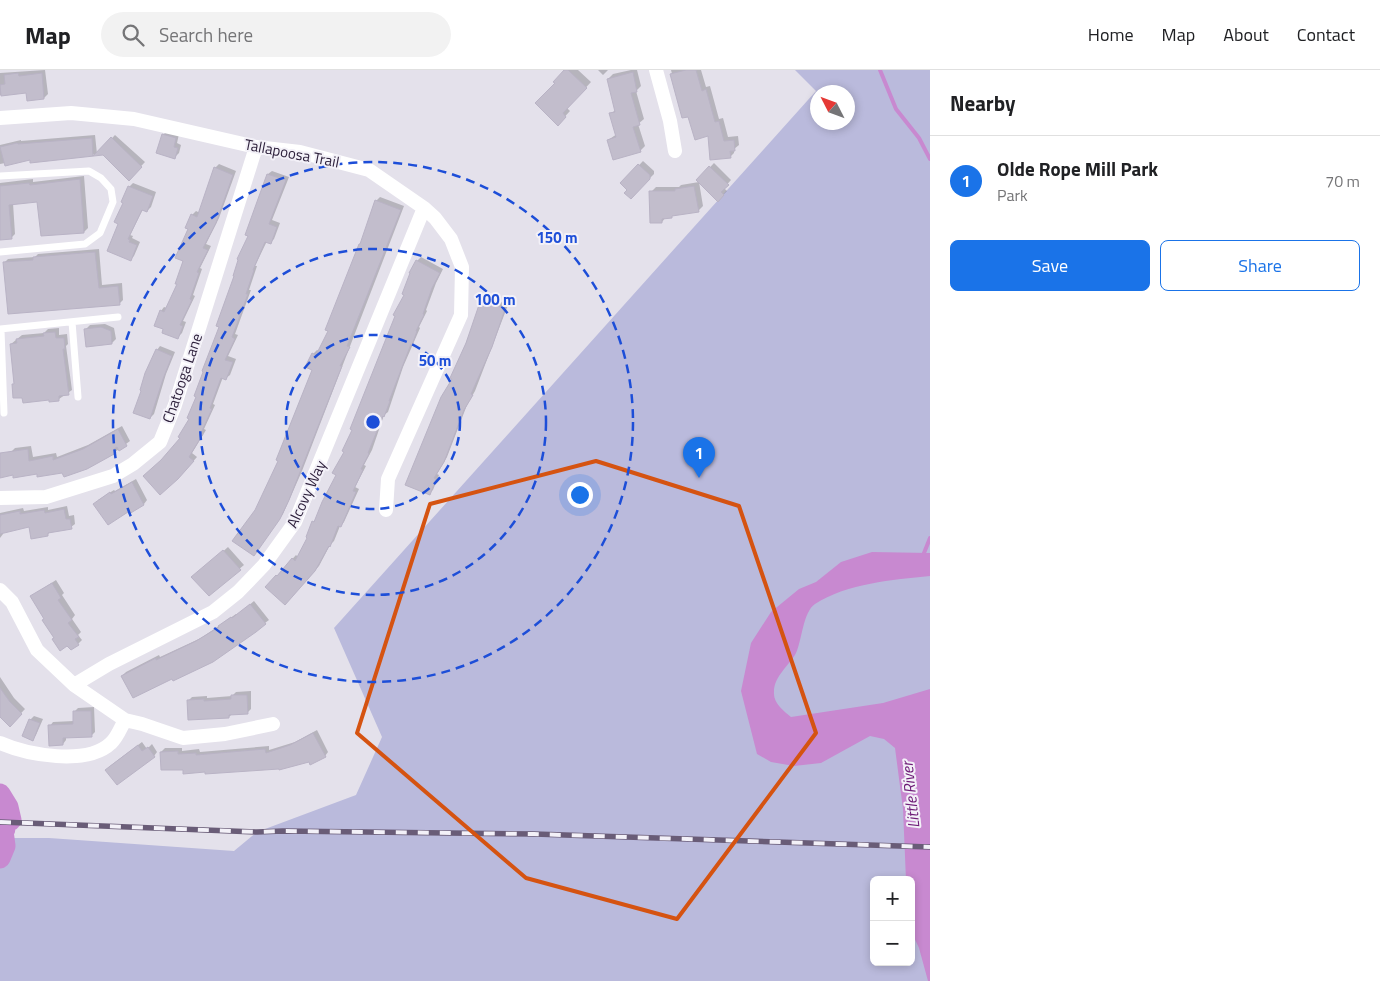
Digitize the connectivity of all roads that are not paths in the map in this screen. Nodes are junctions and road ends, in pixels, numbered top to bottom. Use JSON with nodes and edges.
{"nodes":[{"id":1,"x":656,"y":70,"type":"edge"},
{"id":2,"x":0,"y":118,"type":"edge"},
{"id":3,"x":256,"y":147,"type":"junction"},
{"id":4,"x":675,"y":151,"type":"dead end"},
{"id":5,"x":0,"y":176,"type":"edge"},
{"id":6,"x":424,"y":208,"type":"junction"},
{"id":7,"x":0,"y":252,"type":"edge"},
{"id":8,"x":118,"y":317,"type":"dead end"},
{"id":9,"x":72,"y":322,"type":"junction"},
{"id":10,"x":0,"y":329,"type":"edge"},
{"id":11,"x":78,"y":397,"type":"dead end"},
{"id":12,"x":4,"y":413,"type":"dead end"},
{"id":13,"x":0,"y":498,"type":"edge"},
{"id":14,"x":386,"y":510,"type":"dead end"},
{"id":15,"x":0,"y":590,"type":"edge"},
{"id":16,"x":74,"y":685,"type":"junction"},
{"id":17,"x":125,"y":720,"type":"junction"},
{"id":18,"x":273,"y":724,"type":"dead end"},
{"id":19,"x":0,"y":743,"type":"edge"}],
"edges":[{"from":1,"to":4,"type":"street"},
{"from":2,"to":3,"type":"street","name":"Tallapoosa Trail"},
{"from":3,"to":6,"type":"street","name":"Tallapoosa Trail"},
{"from":3,"to":13,"type":"street","name":"Chatooga Lane"},
{"from":5,"to":7,"type":"lane"},
{"from":6,"to":14,"type":"street","name":"Tallapoosa Trail"},
{"from":6,"to":16,"type":"street","name":"Alcovy Way"},
{"from":8,"to":9,"type":"lane"},
{"from":9,"to":10,"type":"lane"},
{"from":9,"to":11,"type":"lane"},
{"from":10,"to":12,"type":"lane"},
{"from":15,"to":16,"type":"street"},
{"from":16,"to":17,"type":"street"},
{"from":17,"to":18,"type":"street"},
{"from":17,"to":19,"type":"street"}]}
